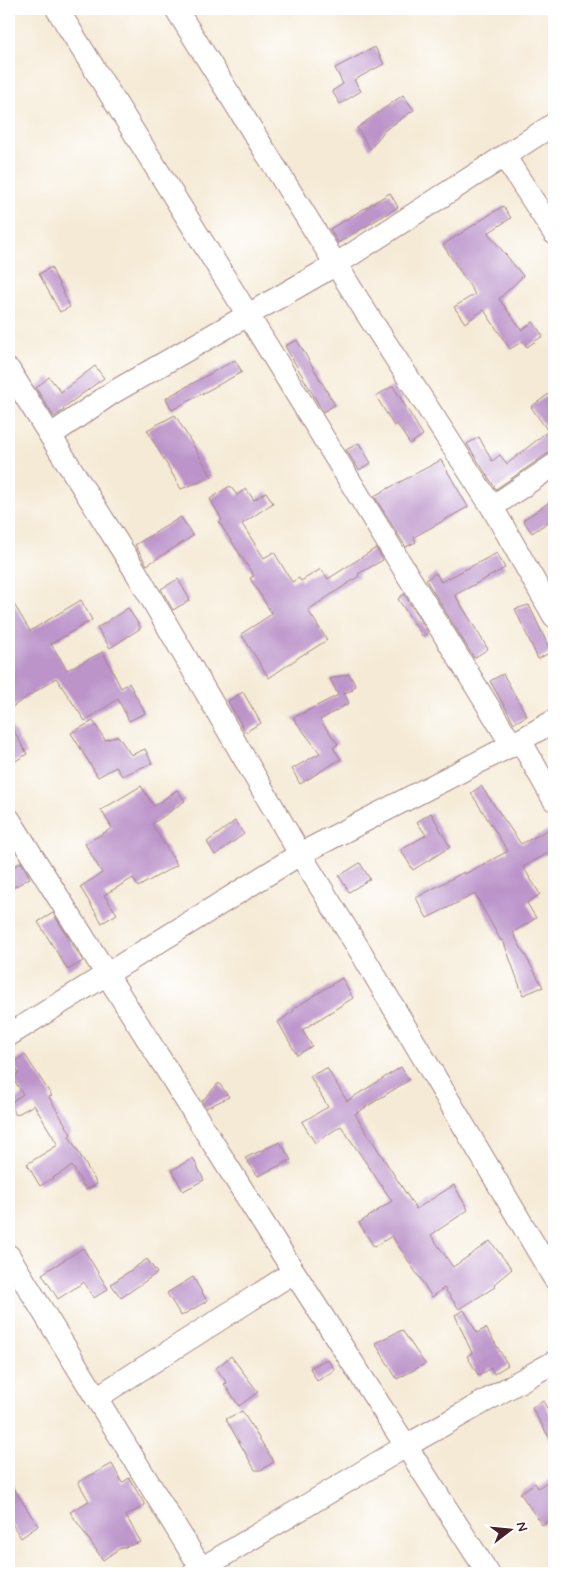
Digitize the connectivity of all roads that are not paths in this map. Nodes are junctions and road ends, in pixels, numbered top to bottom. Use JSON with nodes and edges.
{"nodes":[{"id":1,"x":57,"y":9,"type":"edge"},
{"id":2,"x":176,"y":9,"type":"edge"},
{"id":3,"x":554,"y":124,"type":"edge"},
{"id":4,"x":505,"y":157,"type":"junction"},
{"id":5,"x":554,"y":233,"type":"edge"},
{"id":6,"x":335,"y":265,"type":"junction"},
{"id":7,"x":248,"y":315,"type":"junction"},
{"id":8,"x":9,"y":370,"type":"edge"},
{"id":9,"x":51,"y":435,"type":"junction"},
{"id":10,"x":554,"y":465,"type":"edge"},
{"id":11,"x":492,"y":507,"type":"junction"},
{"id":12,"x":554,"y":616,"type":"edge"},
{"id":13,"x":554,"y":721,"type":"edge"},
{"id":14,"x":516,"y":743,"type":"junction"},
{"id":15,"x":554,"y":800,"type":"edge"},
{"id":16,"x":9,"y":819,"type":"edge"},
{"id":17,"x":300,"y":854,"type":"junction"},
{"id":18,"x":105,"y":974,"type":"junction"},
{"id":19,"x":9,"y":1035,"type":"edge"},
{"id":20,"x":9,"y":1256,"type":"edge"},
{"id":21,"x":294,"y":1272,"type":"junction"},
{"id":22,"x":554,"y":1278,"type":"edge"},
{"id":23,"x":554,"y":1362,"type":"edge"},
{"id":24,"x":96,"y":1398,"type":"junction"},
{"id":25,"x":406,"y":1446,"type":"junction"},
{"id":26,"x":200,"y":1572,"type":"edge"},
{"id":27,"x":488,"y":1573,"type":"edge"}],
"edges":[{"from":1,"to":7,"type":"street"},
{"from":2,"to":6,"type":"street"},
{"from":3,"to":4,"type":"street"},
{"from":4,"to":5,"type":"street"},
{"from":4,"to":6,"type":"street"},
{"from":6,"to":7,"type":"street"},
{"from":6,"to":11,"type":"street"},
{"from":7,"to":9,"type":"street"},
{"from":7,"to":14,"type":"street"},
{"from":8,"to":9,"type":"street"},
{"from":9,"to":17,"type":"street"},
{"from":10,"to":11,"type":"street"},
{"from":11,"to":12,"type":"street"},
{"from":13,"to":14,"type":"street"},
{"from":14,"to":15,"type":"street"},
{"from":14,"to":17,"type":"street"},
{"from":16,"to":18,"type":"street"},
{"from":17,"to":18,"type":"street"},
{"from":17,"to":22,"type":"street"},
{"from":18,"to":19,"type":"street"},
{"from":18,"to":21,"type":"street"},
{"from":20,"to":24,"type":"street"},
{"from":21,"to":24,"type":"street"},
{"from":21,"to":25,"type":"street"},
{"from":23,"to":25,"type":"street"},
{"from":24,"to":26,"type":"street"},
{"from":25,"to":26,"type":"street"},
{"from":25,"to":27,"type":"street"}]}
